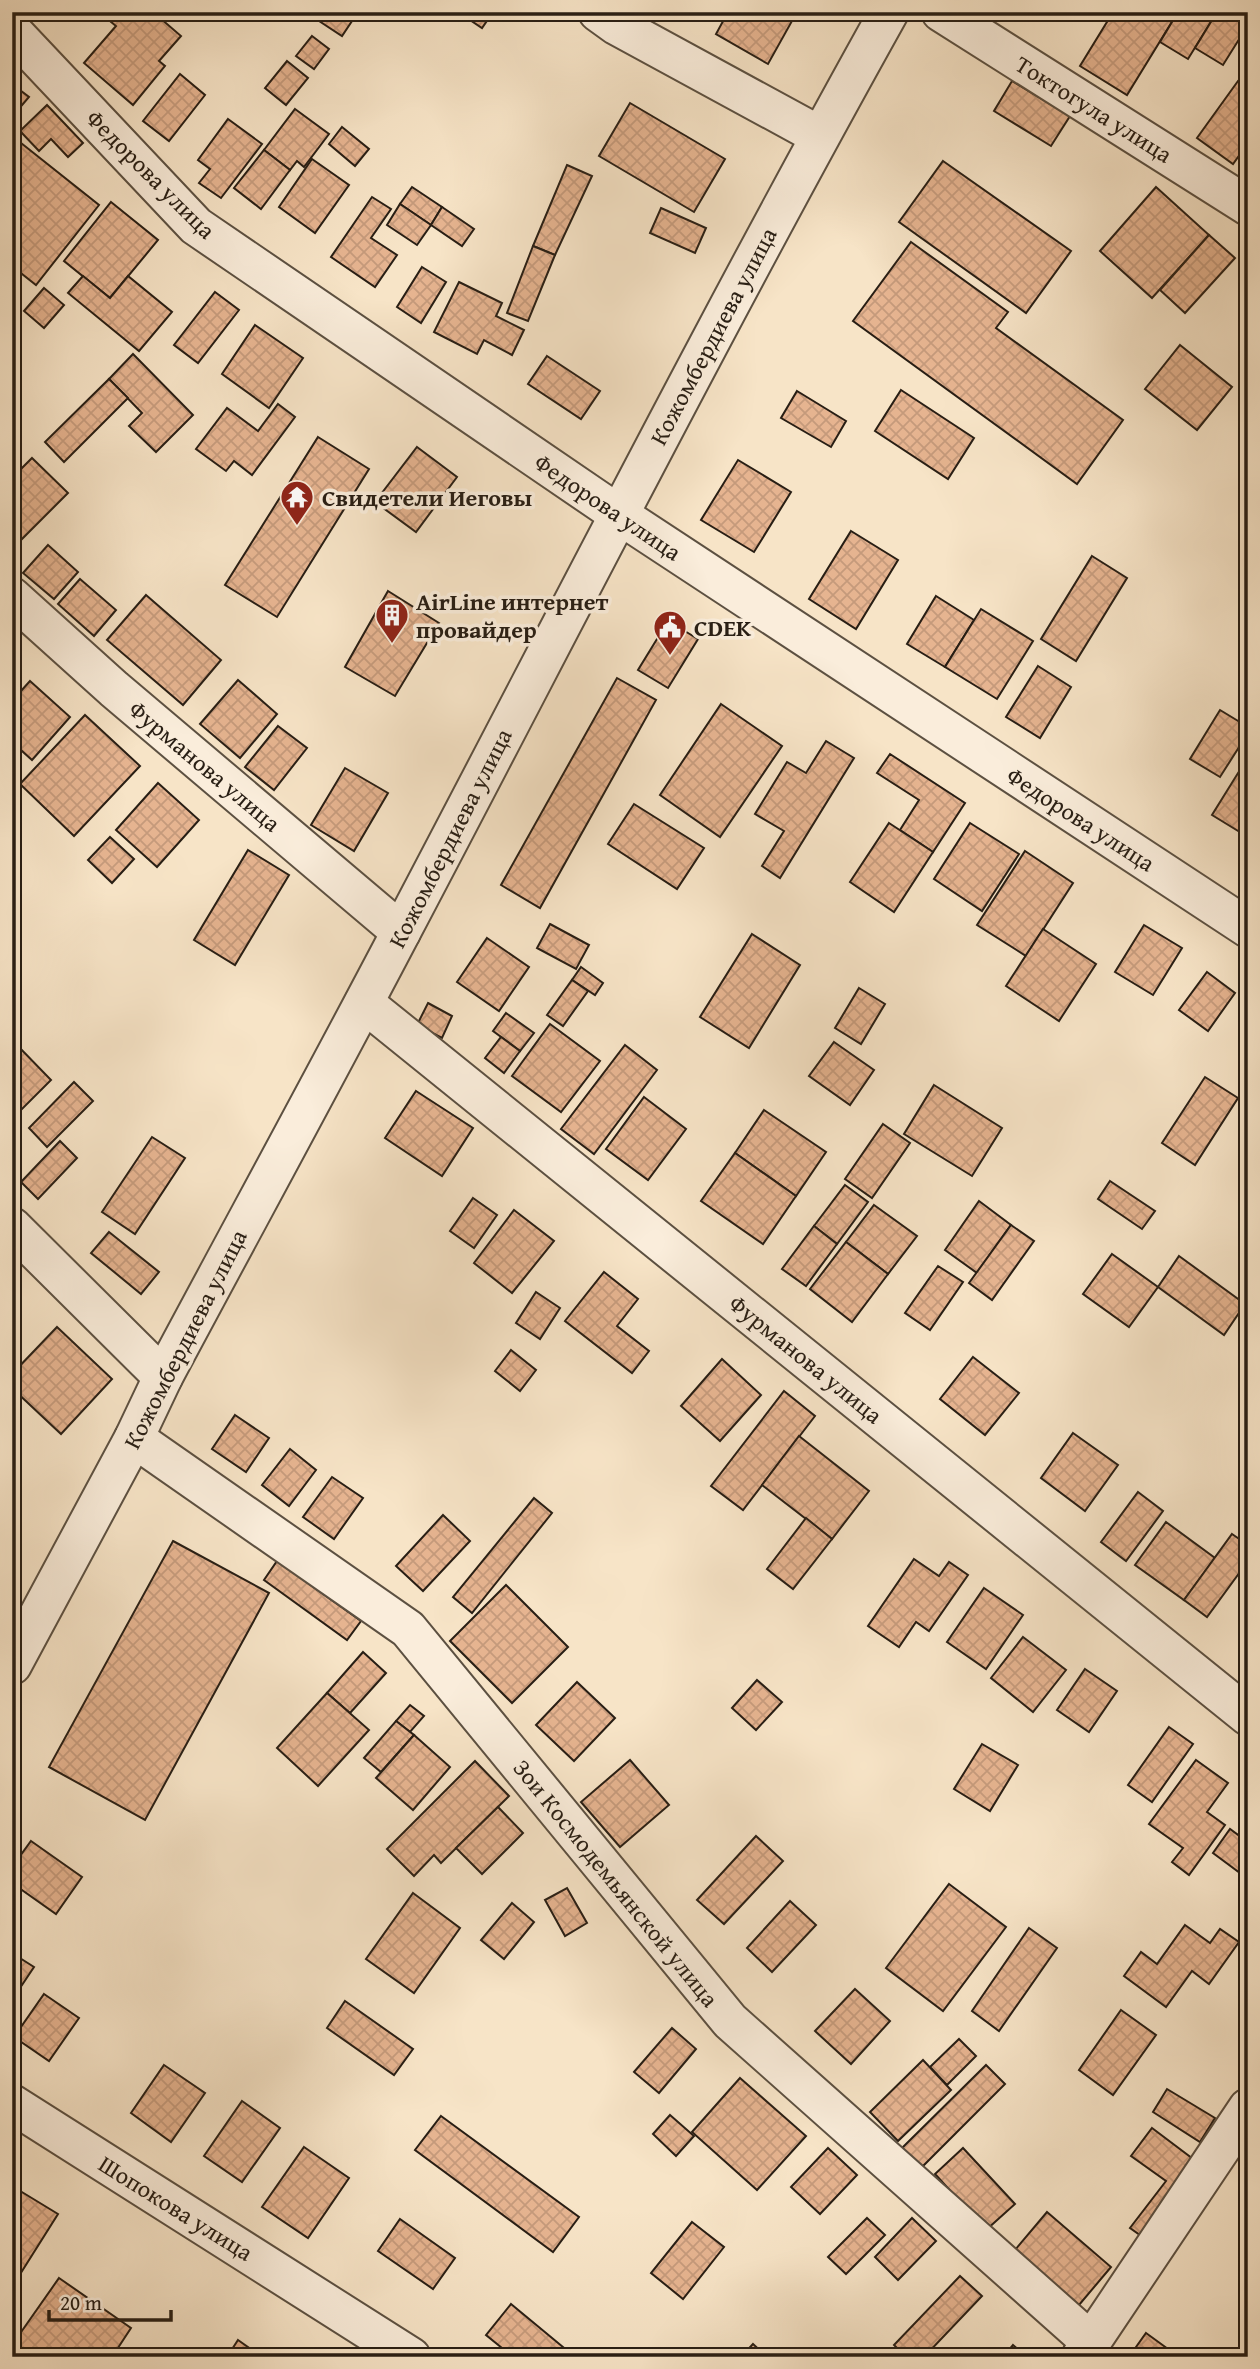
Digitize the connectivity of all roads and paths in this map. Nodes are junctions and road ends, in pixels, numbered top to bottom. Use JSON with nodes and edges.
{"nodes":[{"id":1,"x":598,"y":12,"type":"edge"},
{"id":2,"x":889,"y":12,"type":"edge"},
{"id":3,"x":941,"y":12,"type":"edge"},
{"id":4,"x":12,"y":31,"type":"edge"},
{"id":5,"x":820,"y":136,"type":"junction"},
{"id":6,"x":1248,"y":206,"type":"edge"},
{"id":7,"x":618,"y":514,"type":"junction"},
{"id":8,"x":12,"y":597,"type":"edge"},
{"id":9,"x":1248,"y":929,"type":"edge"},
{"id":10,"x":401,"y":932,"type":"junction"},
{"id":11,"x":364,"y":1003,"type":"junction"},
{"id":12,"x":12,"y":1227,"type":"edge"},
{"id":13,"x":163,"y":1377,"type":"junction"},
{"id":14,"x":135,"y":1438,"type":"junction"},
{"id":15,"x":12,"y":1665,"type":"edge"},
{"id":16,"x":1248,"y":1716,"type":"edge"},
{"id":17,"x":12,"y":2104,"type":"edge"},
{"id":18,"x":1248,"y":2108,"type":"edge"},
{"id":19,"x":1086,"y":2349,"type":"edge"},
{"id":20,"x":411,"y":2357,"type":"edge"}],
"edges":[{"from":1,"to":5,"type":"street"},
{"from":2,"to":5,"type":"street","name":"Кожомбердиева улица"},
{"from":3,"to":6,"type":"street","name":"Токтогула улица"},
{"from":4,"to":7,"type":"street","name":"Федорова улица"},
{"from":5,"to":7,"type":"street","name":"Кожомбердиева улица"},
{"from":7,"to":9,"type":"street","name":"Федорова улица"},
{"from":7,"to":10,"type":"street","name":"Кожомбердиева улица"},
{"from":8,"to":10,"type":"street","name":"Фурманова улица"},
{"from":10,"to":11,"type":"street","name":"Кожомбердиева улица"},
{"from":11,"to":13,"type":"street","name":"Кожомбердиева улица"},
{"from":11,"to":16,"type":"street","name":"Фурманова улица"},
{"from":12,"to":13,"type":"street"},
{"from":13,"to":14,"type":"street","name":"Кожомбердиева улица"},
{"from":14,"to":15,"type":"street","name":"Кожомбердиева улица"},
{"from":14,"to":19,"type":"street","name":"Зои Космодемьянской улица"},
{"from":17,"to":20,"type":"street","name":"Шопокова улица"},
{"from":18,"to":19,"type":"street"}]}
